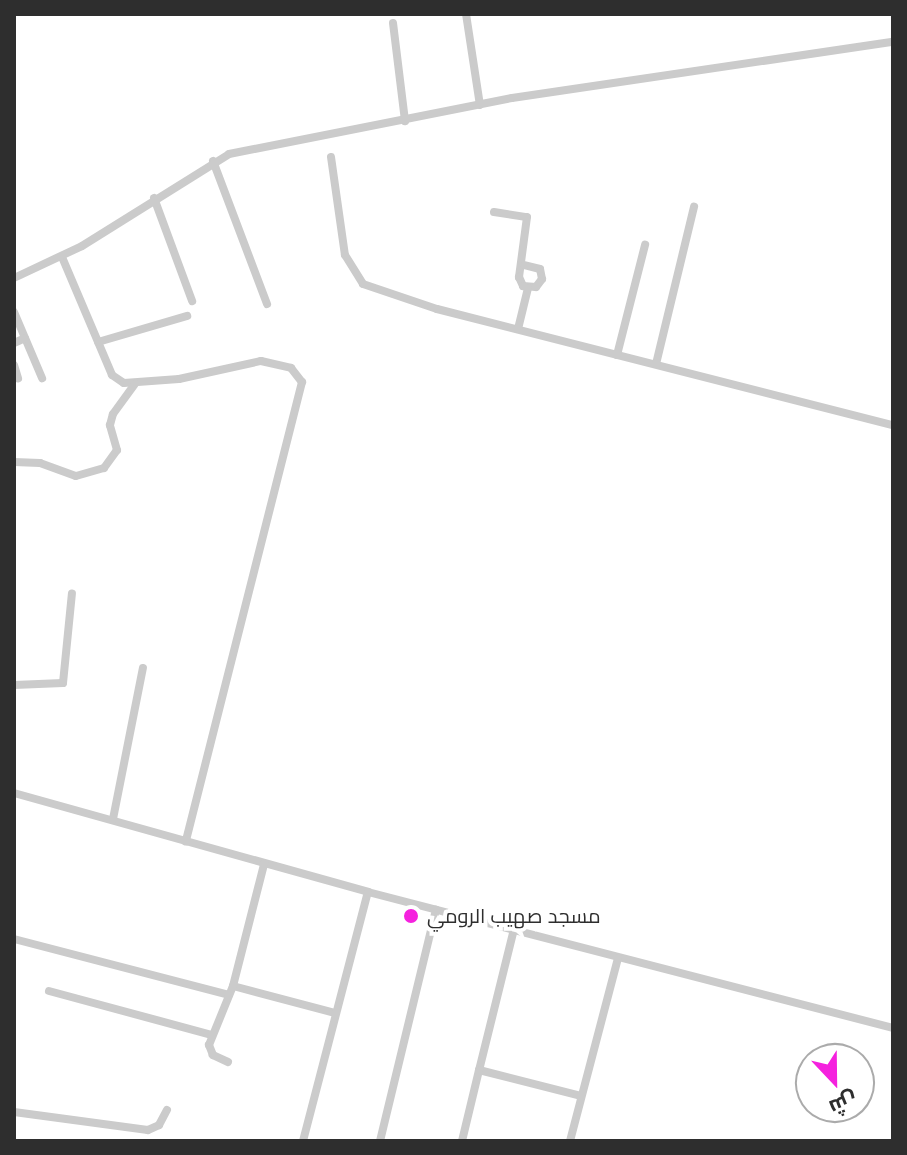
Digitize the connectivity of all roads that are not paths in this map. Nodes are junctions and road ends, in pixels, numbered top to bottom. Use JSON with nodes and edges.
{"nodes":[{"id":1,"x":466,"y":14,"type":"edge"},
{"id":2,"x":393,"y":23,"type":"dead end"},
{"id":3,"x":893,"y":42,"type":"edge"},
{"id":4,"x":480,"y":105,"type":"junction"},
{"id":5,"x":405,"y":121,"type":"junction"},
{"id":6,"x":331,"y":157,"type":"dead end"},
{"id":7,"x":213,"y":161,"type":"junction"},
{"id":8,"x":154,"y":198,"type":"junction"},
{"id":9,"x":694,"y":207,"type":"dead end"},
{"id":10,"x":494,"y":212,"type":"dead end"},
{"id":11,"x":645,"y":245,"type":"dead end"},
{"id":12,"x":62,"y":257,"type":"junction"},
{"id":13,"x":524,"y":265,"type":"junction"},
{"id":14,"x":14,"y":278,"type":"edge"},
{"id":15,"x":528,"y":288,"type":"junction"},
{"id":16,"x":192,"y":301,"type":"dead end"},
{"id":17,"x":267,"y":304,"type":"dead end"},
{"id":18,"x":14,"y":312,"type":"edge"},
{"id":19,"x":187,"y":316,"type":"dead end"},
{"id":20,"x":518,"y":329,"type":"junction"},
{"id":21,"x":25,"y":338,"type":"junction"},
{"id":22,"x":98,"y":342,"type":"junction"},
{"id":23,"x":14,"y":343,"type":"edge"},
{"id":24,"x":617,"y":355,"type":"junction"},
{"id":25,"x":656,"y":364,"type":"junction"},
{"id":26,"x":14,"y":365,"type":"edge"},
{"id":27,"x":18,"y":378,"type":"dead end"},
{"id":28,"x":42,"y":378,"type":"dead end"},
{"id":29,"x":135,"y":384,"type":"junction"},
{"id":30,"x":893,"y":425,"type":"edge"},
{"id":31,"x":14,"y":462,"type":"edge"},
{"id":32,"x":72,"y":593,"type":"dead end"},
{"id":33,"x":143,"y":668,"type":"dead end"},
{"id":34,"x":14,"y":685,"type":"edge"},
{"id":35,"x":14,"y":793,"type":"edge"},
{"id":36,"x":113,"y":819,"type":"junction"},
{"id":37,"x":186,"y":842,"type":"junction"},
{"id":38,"x":264,"y":864,"type":"junction"},
{"id":39,"x":368,"y":892,"type":"junction"},
{"id":40,"x":436,"y":910,"type":"junction"},
{"id":41,"x":514,"y":929,"type":"junction"},
{"id":42,"x":14,"y":939,"type":"edge"},
{"id":43,"x":618,"y":958,"type":"junction"},
{"id":44,"x":231,"y":990,"type":"junction"},
{"id":45,"x":49,"y":991,"type":"dead end"},
{"id":46,"x":335,"y":1013,"type":"junction"},
{"id":47,"x":893,"y":1028,"type":"edge"},
{"id":48,"x":212,"y":1035,"type":"junction"},
{"id":49,"x":228,"y":1062,"type":"dead end"},
{"id":50,"x":479,"y":1070,"type":"junction"},
{"id":51,"x":581,"y":1096,"type":"junction"},
{"id":52,"x":167,"y":1110,"type":"dead end"},
{"id":53,"x":14,"y":1112,"type":"edge"},
{"id":54,"x":303,"y":1141,"type":"edge"},
{"id":55,"x":380,"y":1141,"type":"edge"},
{"id":56,"x":462,"y":1141,"type":"edge"},
{"id":57,"x":570,"y":1141,"type":"edge"}],
"edges":[{"from":1,"to":4,"type":"street"},
{"from":2,"to":5,"type":"street"},
{"from":3,"to":4,"type":"street"},
{"from":4,"to":5,"type":"street"},
{"from":5,"to":7,"type":"street"},
{"from":6,"to":20,"type":"street"},
{"from":7,"to":8,"type":"street"},
{"from":7,"to":17,"type":"street"},
{"from":8,"to":12,"type":"street"},
{"from":8,"to":16,"type":"street"},
{"from":9,"to":25,"type":"street"},
{"from":10,"to":13,"type":"street"},
{"from":11,"to":24,"type":"street"},
{"from":12,"to":14,"type":"street"},
{"from":12,"to":22,"type":"street"},
{"from":13,"to":15,"type":"street"},
{"from":13,"to":15,"type":"street"},
{"from":15,"to":20,"type":"street"},
{"from":18,"to":21,"type":"street"},
{"from":19,"to":22,"type":"street"},
{"from":20,"to":24,"type":"street"},
{"from":21,"to":23,"type":"street"},
{"from":21,"to":28,"type":"street"},
{"from":22,"to":29,"type":"street"},
{"from":24,"to":25,"type":"street"},
{"from":25,"to":30,"type":"street"},
{"from":26,"to":27,"type":"street"},
{"from":29,"to":31,"type":"street"},
{"from":29,"to":37,"type":"street"},
{"from":32,"to":34,"type":"street"},
{"from":33,"to":36,"type":"street"},
{"from":35,"to":36,"type":"street"},
{"from":36,"to":37,"type":"street"},
{"from":37,"to":38,"type":"street"},
{"from":38,"to":39,"type":"street"},
{"from":38,"to":44,"type":"street"},
{"from":39,"to":40,"type":"street"},
{"from":39,"to":46,"type":"street"},
{"from":40,"to":41,"type":"street"},
{"from":40,"to":55,"type":"street"},
{"from":41,"to":43,"type":"street"},
{"from":41,"to":50,"type":"street"},
{"from":42,"to":44,"type":"street"},
{"from":43,"to":47,"type":"street"},
{"from":43,"to":51,"type":"street"},
{"from":44,"to":46,"type":"street"},
{"from":44,"to":48,"type":"street"},
{"from":45,"to":48,"type":"street"},
{"from":46,"to":54,"type":"street"},
{"from":48,"to":49,"type":"street"},
{"from":50,"to":51,"type":"street"},
{"from":50,"to":56,"type":"street"},
{"from":51,"to":57,"type":"street"},
{"from":52,"to":53,"type":"street"}]}
